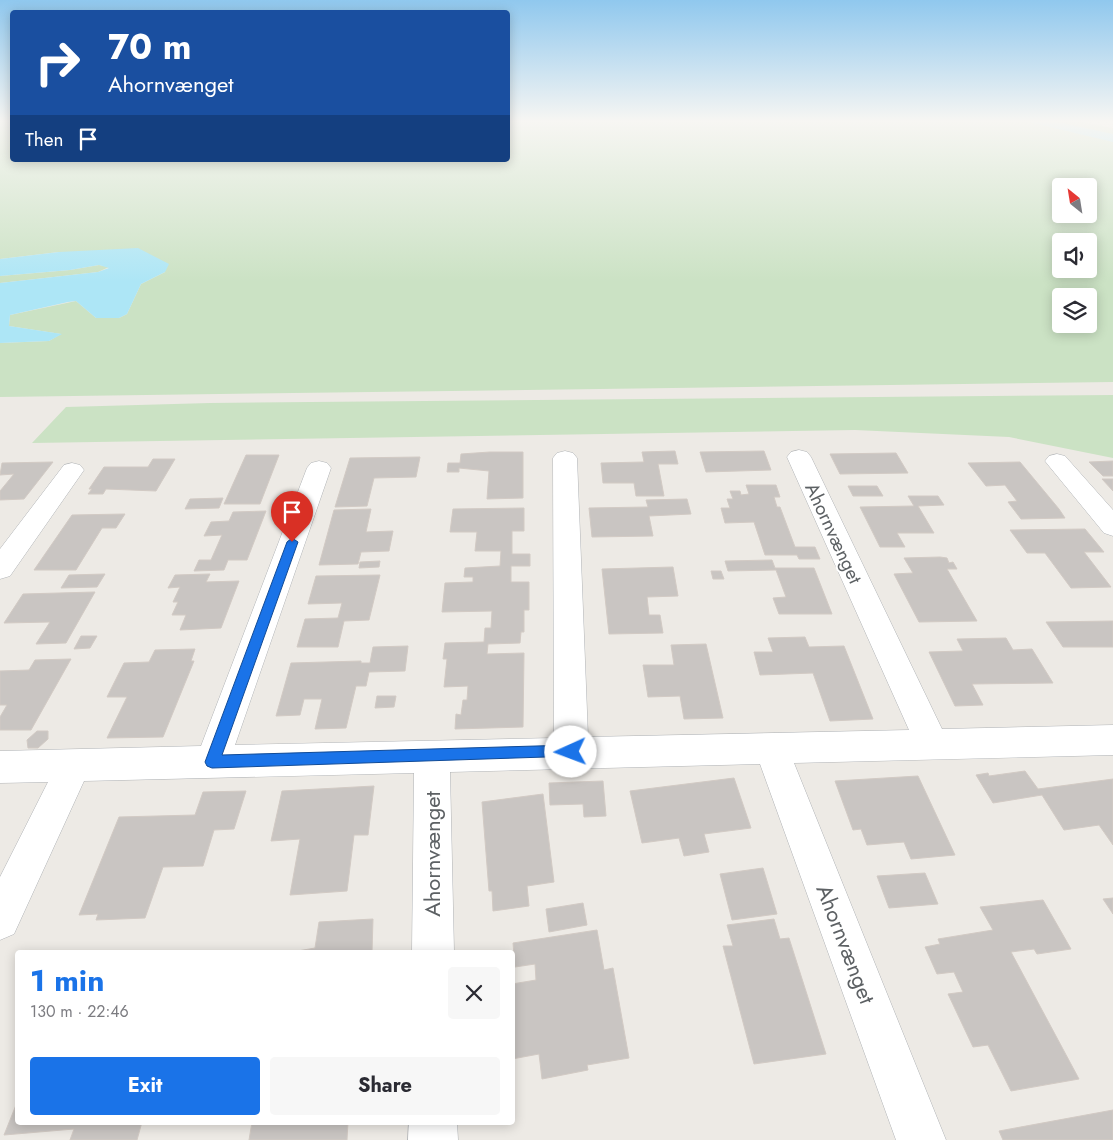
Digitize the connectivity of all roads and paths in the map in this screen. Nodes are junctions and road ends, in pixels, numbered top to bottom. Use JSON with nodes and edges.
{"nodes":[{"id":1,"x":799,"y":457,"type":"dead end"},
{"id":2,"x":566,"y":458,"type":"dead end"},
{"id":3,"x":1057,"y":461,"type":"dead end"},
{"id":4,"x":319,"y":468,"type":"dead end"},
{"id":5,"x":72,"y":470,"type":"dead end"},
{"id":6,"x":1113,"y":527,"type":"edge"},
{"id":7,"x":0,"y":569,"type":"edge"},
{"id":8,"x":1113,"y":740,"type":"edge"},
{"id":9,"x":932,"y":744,"type":"junction"},
{"id":10,"x":771,"y":748,"type":"junction"},
{"id":11,"x":571,"y":752,"type":"junction"},
{"id":12,"x":432,"y":756,"type":"junction"},
{"id":13,"x":212,"y":762,"type":"junction"},
{"id":14,"x":74,"y":765,"type":"junction"},
{"id":15,"x":0,"y":767,"type":"edge"},
{"id":16,"x":0,"y":920,"type":"edge"},
{"id":17,"x":433,"y":950,"type":"edge"},
{"id":18,"x":433,"y":1125,"type":"edge"},
{"id":19,"x":433,"y":1140,"type":"edge"},
{"id":20,"x":922,"y":1140,"type":"edge"}],
"edges":[{"from":1,"to":9,"type":"street","name":"Ahornvænget"},
{"from":2,"to":11,"type":"street"},
{"from":3,"to":6,"type":"street"},
{"from":4,"to":13,"type":"street"},
{"from":5,"to":7,"type":"street"},
{"from":8,"to":9,"type":"street"},
{"from":9,"to":10,"type":"street"},
{"from":10,"to":11,"type":"street"},
{"from":10,"to":20,"type":"street","name":"Ahornvænget"},
{"from":11,"to":12,"type":"street"},
{"from":12,"to":13,"type":"street"},
{"from":12,"to":17,"type":"street","name":"Ahornvænget"},
{"from":13,"to":14,"type":"street"},
{"from":14,"to":15,"type":"street"},
{"from":14,"to":16,"type":"street"},
{"from":18,"to":19,"type":"street"}]}
